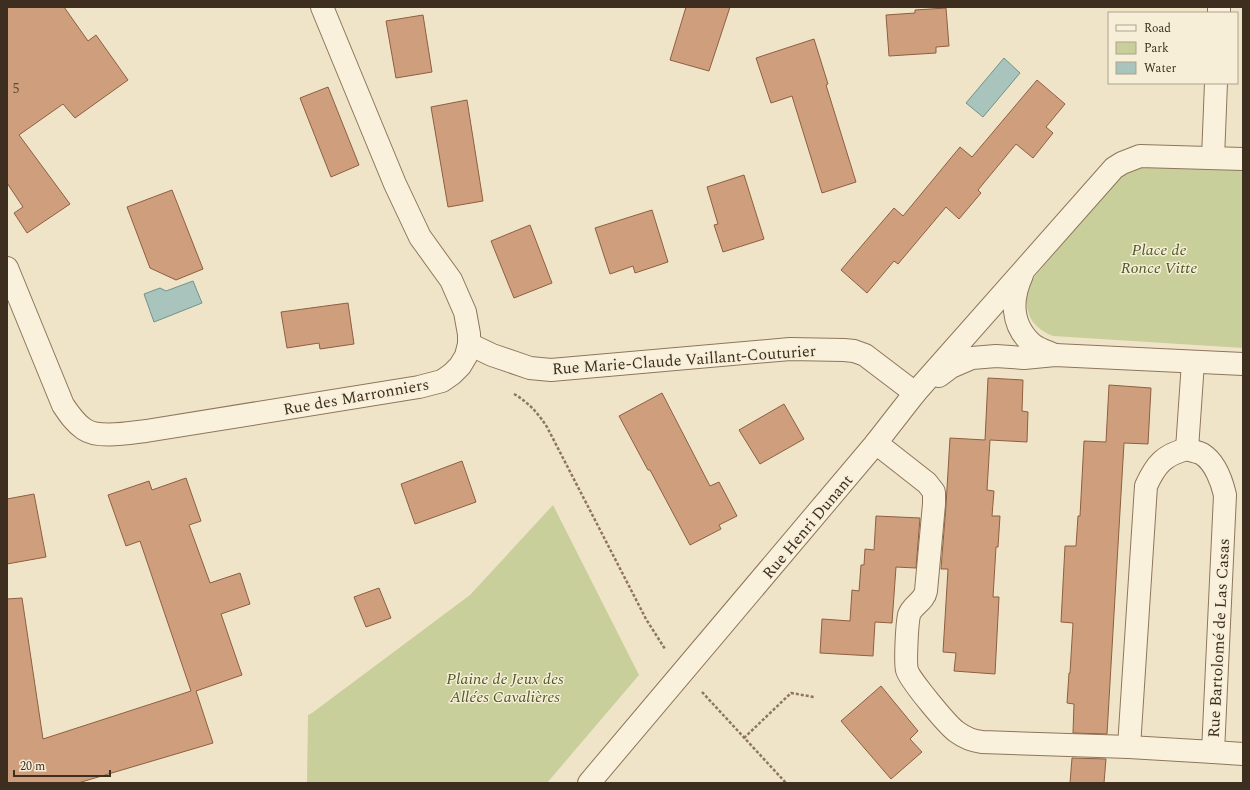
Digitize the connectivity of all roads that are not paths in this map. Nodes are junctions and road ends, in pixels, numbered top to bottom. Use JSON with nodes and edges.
{"nodes":[{"id":1,"x":322,"y":7,"type":"edge"},
{"id":2,"x":1216,"y":84,"type":"edge"},
{"id":3,"x":1213,"y":158,"type":"junction"},
{"id":4,"x":1243,"y":159,"type":"edge"},
{"id":5,"x":7,"y":268,"type":"edge"},
{"id":6,"x":1025,"y":270,"type":"junction"},
{"id":7,"x":469,"y":344,"type":"junction"},
{"id":8,"x":1055,"y":355,"type":"junction"},
{"id":9,"x":1193,"y":362,"type":"junction"},
{"id":10,"x":1243,"y":364,"type":"edge"},
{"id":11,"x":915,"y":393,"type":"junction"},
{"id":12,"x":876,"y":443,"type":"junction"},
{"id":13,"x":1188,"y":449,"type":"junction"},
{"id":14,"x":1129,"y":747,"type":"junction"},
{"id":15,"x":1213,"y":752,"type":"junction"},
{"id":16,"x":1243,"y":754,"type":"edge"},
{"id":17,"x":589,"y":783,"type":"edge"}],
"edges":[{"from":1,"to":7,"type":"street","name":"Rue des Marronniers"},
{"from":2,"to":3,"type":"street"},
{"from":3,"to":4,"type":"street","name":"Rue Henri Dunant"},
{"from":3,"to":6,"type":"street","name":"Rue Henri Dunant"},
{"from":5,"to":7,"type":"street","name":"Rue des Marronniers"},
{"from":6,"to":8,"type":"street","name":"Rue Henri Dunant"},
{"from":6,"to":11,"type":"street","name":"Rue Henri Dunant"},
{"from":7,"to":11,"type":"street","name":"Rue Marie-Claude Vaillant-Couturier"},
{"from":8,"to":9,"type":"street"},
{"from":8,"to":11,"type":"street"},
{"from":9,"to":10,"type":"street"},
{"from":9,"to":13,"type":"street"},
{"from":11,"to":12,"type":"street","name":"Rue Henri Dunant"},
{"from":12,"to":14,"type":"street","name":"Rue Bartolomé de Las Casas"},
{"from":12,"to":17,"type":"street","name":"Rue Henri Dunant"},
{"from":13,"to":14,"type":"street"},
{"from":13,"to":15,"type":"street","name":"Rue Bartolomé de Las Casas"},
{"from":14,"to":15,"type":"street","name":"Rue Bartolomé de Las Casas"},
{"from":15,"to":16,"type":"street"}]}
